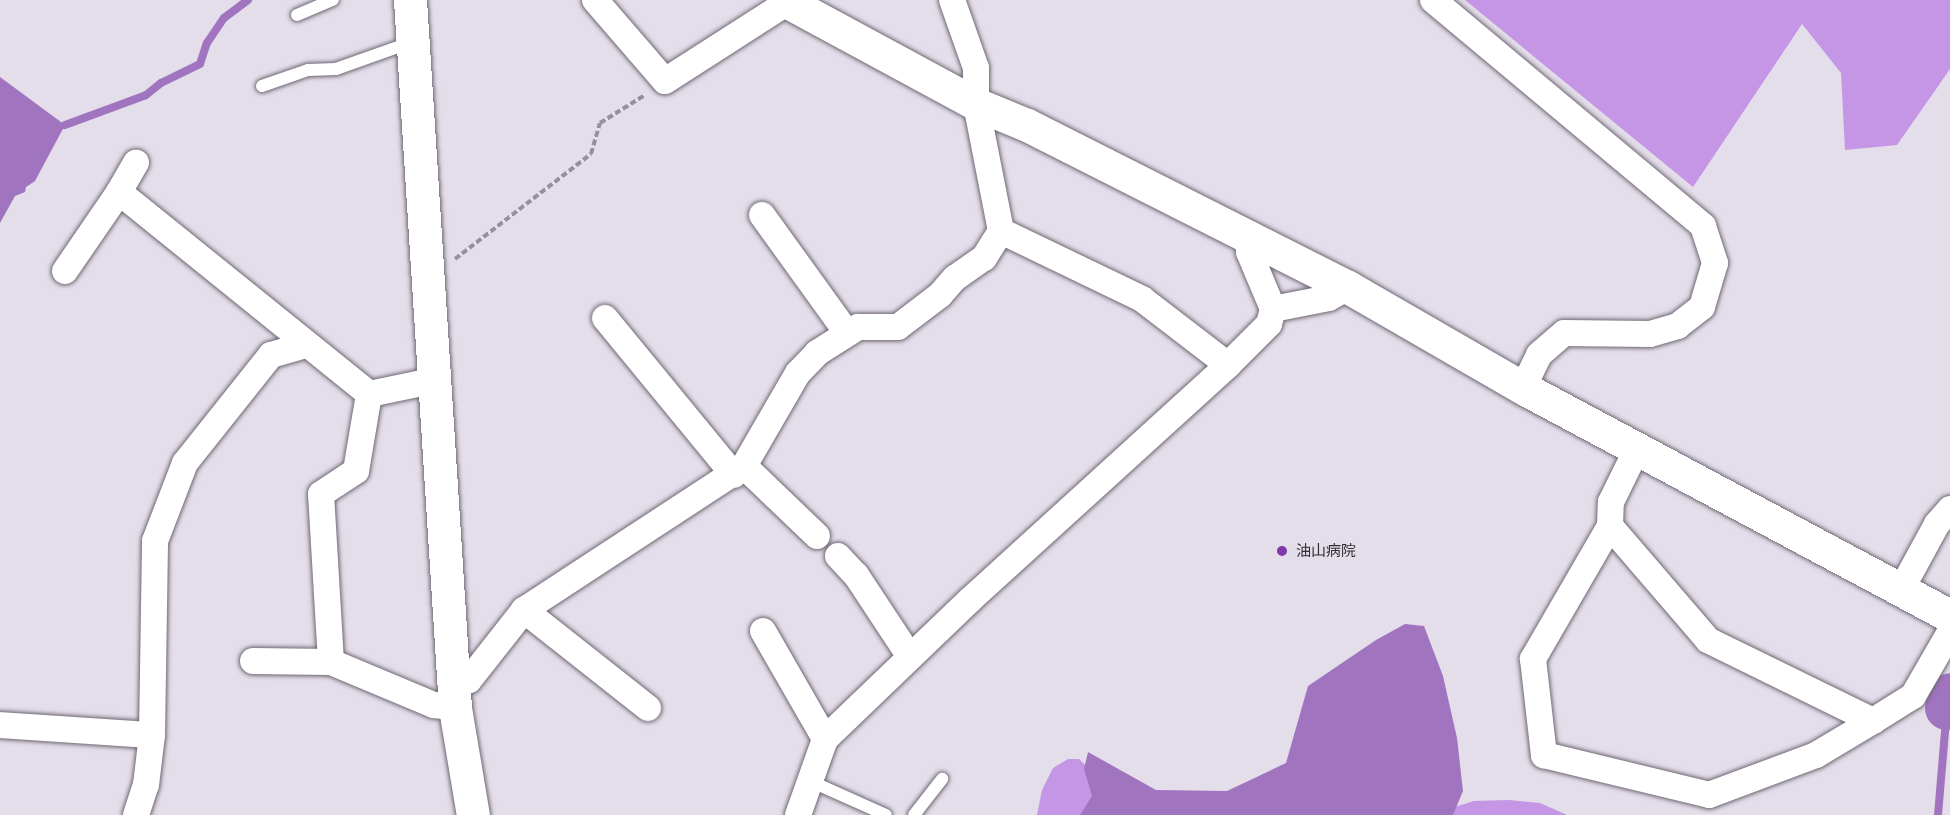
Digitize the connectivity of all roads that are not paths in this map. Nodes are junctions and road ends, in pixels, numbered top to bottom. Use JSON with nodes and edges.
{"nodes":[{"id":1,"x":333,"y":0,"type":"edge"},
{"id":2,"x":410,"y":0,"type":"edge"},
{"id":3,"x":595,"y":0,"type":"edge"},
{"id":4,"x":951,"y":0,"type":"edge"},
{"id":5,"x":1433,"y":0,"type":"edge"},
{"id":6,"x":786,"y":1,"type":"edge"},
{"id":7,"x":297,"y":15,"type":"dead end"},
{"id":8,"x":413,"y":42,"type":"junction"},
{"id":9,"x":261,"y":86,"type":"dead end"},
{"id":10,"x":976,"y":104,"type":"junction"},
{"id":11,"x":136,"y":162,"type":"dead end"},
{"id":12,"x":119,"y":192,"type":"junction"},
{"id":13,"x":762,"y":215,"type":"dead end"},
{"id":14,"x":1001,"y":231,"type":"junction"},
{"id":15,"x":1248,"y":235,"type":"junction"},
{"id":16,"x":64,"y":271,"type":"dead end"},
{"id":17,"x":1348,"y":288,"type":"junction"},
{"id":18,"x":1274,"y":309,"type":"junction"},
{"id":19,"x":605,"y":318,"type":"dead end"},
{"id":20,"x":847,"y":333,"type":"junction"},
{"id":21,"x":308,"y":345,"type":"junction"},
{"id":22,"x":1228,"y":365,"type":"junction"},
{"id":23,"x":436,"y":380,"type":"junction"},
{"id":24,"x":1523,"y":388,"type":"junction"},
{"id":25,"x":369,"y":394,"type":"junction"},
{"id":26,"x":1637,"y":449,"type":"junction"},
{"id":27,"x":739,"y":471,"type":"junction"},
{"id":28,"x":1950,"y":509,"type":"edge"},
{"id":29,"x":1610,"y":526,"type":"junction"},
{"id":30,"x":817,"y":536,"type":"dead end"},
{"id":31,"x":838,"y":556,"type":"dead end"},
{"id":32,"x":1901,"y":590,"type":"junction"},
{"id":33,"x":524,"y":610,"type":"junction"},
{"id":34,"x":1950,"y":616,"type":"edge"},
{"id":35,"x":763,"y":631,"type":"dead end"},
{"id":36,"x":1950,"y":632,"type":"edge"},
{"id":37,"x":910,"y":657,"type":"junction"},
{"id":38,"x":253,"y":661,"type":"dead end"},
{"id":39,"x":331,"y":662,"type":"junction"},
{"id":40,"x":455,"y":695,"type":"junction"},
{"id":41,"x":648,"y":708,"type":"dead end"},
{"id":42,"x":1873,"y":721,"type":"junction"},
{"id":43,"x":0,"y":725,"type":"edge"},
{"id":44,"x":152,"y":735,"type":"junction"},
{"id":45,"x":825,"y":739,"type":"junction"},
{"id":46,"x":942,"y":779,"type":"dead end"},
{"id":47,"x":810,"y":781,"type":"junction"},
{"id":48,"x":136,"y":815,"type":"edge"},
{"id":49,"x":473,"y":815,"type":"edge"},
{"id":50,"x":798,"y":815,"type":"edge"},
{"id":51,"x":886,"y":815,"type":"edge"},
{"id":52,"x":914,"y":815,"type":"edge"}],
"edges":[{"from":1,"to":7,"type":"lane"},
{"from":2,"to":8,"type":"street"},
{"from":3,"to":6,"type":"street"},
{"from":4,"to":10,"type":"street"},
{"from":5,"to":24,"type":"street"},
{"from":6,"to":10,"type":"street"},
{"from":8,"to":9,"type":"lane"},
{"from":8,"to":23,"type":"street"},
{"from":10,"to":14,"type":"street"},
{"from":10,"to":15,"type":"street"},
{"from":11,"to":12,"type":"street"},
{"from":12,"to":16,"type":"street"},
{"from":12,"to":21,"type":"street"},
{"from":13,"to":20,"type":"street"},
{"from":14,"to":20,"type":"street"},
{"from":14,"to":22,"type":"street"},
{"from":15,"to":17,"type":"street"},
{"from":15,"to":18,"type":"street"},
{"from":17,"to":18,"type":"street"},
{"from":17,"to":24,"type":"street"},
{"from":18,"to":22,"type":"street"},
{"from":19,"to":27,"type":"street"},
{"from":20,"to":27,"type":"street"},
{"from":21,"to":25,"type":"street"},
{"from":21,"to":44,"type":"street"},
{"from":22,"to":37,"type":"street"},
{"from":23,"to":25,"type":"street"},
{"from":23,"to":40,"type":"street"},
{"from":24,"to":26,"type":"street"},
{"from":25,"to":39,"type":"street"},
{"from":26,"to":29,"type":"street"},
{"from":26,"to":32,"type":"street"},
{"from":27,"to":30,"type":"street"},
{"from":27,"to":33,"type":"street"},
{"from":28,"to":32,"type":"street"},
{"from":29,"to":42,"type":"street"},
{"from":29,"to":42,"type":"street"},
{"from":31,"to":37,"type":"street"},
{"from":32,"to":34,"type":"street"},
{"from":33,"to":40,"type":"street"},
{"from":33,"to":41,"type":"street"},
{"from":35,"to":45,"type":"street"},
{"from":36,"to":42,"type":"street"},
{"from":37,"to":45,"type":"street"},
{"from":38,"to":39,"type":"street"},
{"from":39,"to":40,"type":"street"},
{"from":40,"to":49,"type":"street"},
{"from":43,"to":44,"type":"street"},
{"from":44,"to":48,"type":"street"},
{"from":45,"to":47,"type":"street"},
{"from":46,"to":52,"type":"lane"},
{"from":47,"to":50,"type":"street"},
{"from":47,"to":51,"type":"lane"}]}
